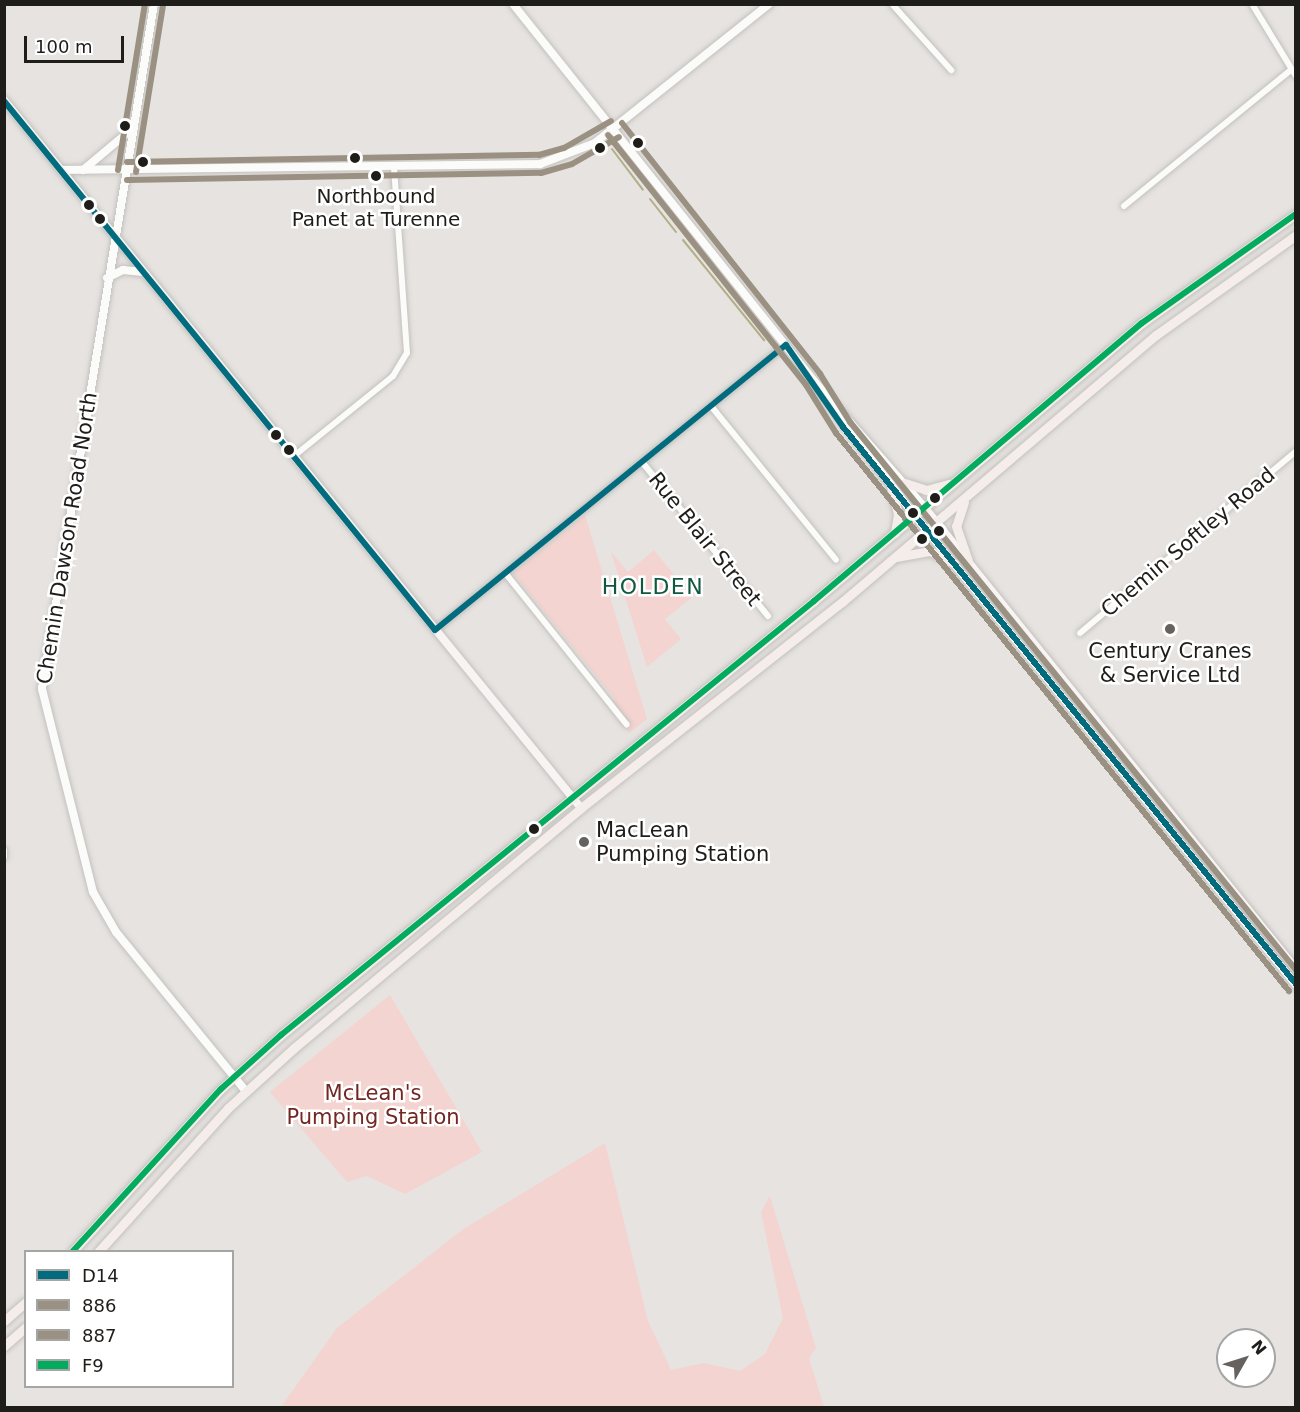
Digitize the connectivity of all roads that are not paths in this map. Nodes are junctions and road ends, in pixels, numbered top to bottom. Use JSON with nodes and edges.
{"nodes":[{"id":1,"x":154,"y":4,"type":"edge"},
{"id":2,"x":513,"y":4,"type":"edge"},
{"id":3,"x":769,"y":4,"type":"edge"},
{"id":4,"x":892,"y":4,"type":"edge"},
{"id":5,"x":1252,"y":4,"type":"edge"},
{"id":6,"x":951,"y":70,"type":"dead end"},
{"id":7,"x":1292,"y":70,"type":"junction"},
{"id":8,"x":1296,"y":76,"type":"edge"},
{"id":9,"x":4,"y":100,"type":"edge"},
{"id":10,"x":134,"y":127,"type":"junction"},
{"id":11,"x":615,"y":129,"type":"junction"},
{"id":12,"x":394,"y":168,"type":"junction"},
{"id":13,"x":62,"y":170,"type":"junction"},
{"id":14,"x":82,"y":170,"type":"junction"},
{"id":15,"x":127,"y":171,"type":"junction"},
{"id":16,"x":1124,"y":206,"type":"dead end"},
{"id":17,"x":1296,"y":213,"type":"edge"},
{"id":18,"x":113,"y":235,"type":"junction"},
{"id":19,"x":1296,"y":235,"type":"edge"},
{"id":20,"x":143,"y":272,"type":"junction"},
{"id":21,"x":107,"y":278,"type":"junction"},
{"id":22,"x":786,"y":345,"type":"junction"},
{"id":23,"x":813,"y":380,"type":"junction"},
{"id":24,"x":711,"y":406,"type":"junction"},
{"id":25,"x":1296,"y":451,"type":"edge"},
{"id":26,"x":294,"y":456,"type":"junction"},
{"id":27,"x":642,"y":462,"type":"junction"},
{"id":28,"x":905,"y":483,"type":"junction"},
{"id":29,"x":954,"y":483,"type":"junction"},
{"id":30,"x":891,"y":486,"type":"junction"},
{"id":31,"x":973,"y":491,"type":"junction"},
{"id":32,"x":925,"y":508,"type":"junction"},
{"id":33,"x":915,"y":516,"type":"junction"},
{"id":34,"x":937,"y":522,"type":"junction"},
{"id":35,"x":927,"y":530,"type":"junction"},
{"id":36,"x":895,"y":533,"type":"junction"},
{"id":37,"x":894,"y":558,"type":"junction"},
{"id":38,"x":836,"y":560,"type":"dead end"},
{"id":39,"x":969,"y":561,"type":"junction"},
{"id":40,"x":954,"y":563,"type":"junction"},
{"id":41,"x":506,"y":574,"type":"junction"},
{"id":42,"x":768,"y":616,"type":"dead end"},
{"id":43,"x":435,"y":630,"type":"junction"},
{"id":44,"x":1080,"y":633,"type":"dead end"},
{"id":45,"x":627,"y":725,"type":"dead end"},
{"id":46,"x":1144,"y":790,"type":"junction"},
{"id":47,"x":572,"y":798,"type":"junction"},
{"id":48,"x":1156,"y":804,"type":"junction"},
{"id":49,"x":581,"y":808,"type":"junction"},
{"id":50,"x":4,"y":850,"type":"edge"},
{"id":51,"x":4,"y":858,"type":"edge"},
{"id":52,"x":1296,"y":969,"type":"edge"},
{"id":53,"x":1296,"y":985,"type":"edge"},
{"id":54,"x":234,"y":1076,"type":"junction"},
{"id":55,"x":245,"y":1090,"type":"junction"},
{"id":56,"x":73,"y":1250,"type":"edge"},
{"id":57,"x":99,"y":1250,"type":"edge"},
{"id":58,"x":24,"y":1304,"type":"edge"},
{"id":59,"x":4,"y":1321,"type":"edge"},
{"id":60,"x":24,"y":1329,"type":"edge"},
{"id":61,"x":4,"y":1346,"type":"edge"}],
"edges":[{"from":1,"to":10,"type":"street","name":"Chemin Dawson Road North"},
{"from":2,"to":11,"type":"street"},
{"from":3,"to":11,"type":"street"},
{"from":4,"to":6,"type":"street"},
{"from":5,"to":7,"type":"street"},
{"from":7,"to":8,"type":"street"},
{"from":7,"to":16,"type":"street"},
{"from":9,"to":13,"type":"main road"},
{"from":10,"to":14,"type":"street"},
{"from":10,"to":15,"type":"street","name":"Chemin Dawson Road North"},
{"from":11,"to":12,"type":"street"},
{"from":11,"to":22,"type":"street"},
{"from":12,"to":15,"type":"street"},
{"from":12,"to":26,"type":"street"},
{"from":13,"to":14,"type":"street"},
{"from":13,"to":18,"type":"main road"},
{"from":14,"to":15,"type":"street"},
{"from":15,"to":18,"type":"street","name":"Chemin Dawson Road North"},
{"from":17,"to":29,"type":"main road"},
{"from":18,"to":20,"type":"main road"},
{"from":18,"to":21,"type":"street","name":"Chemin Dawson Road North"},
{"from":19,"to":31,"type":"main road"},
{"from":20,"to":21,"type":"street"},
{"from":20,"to":26,"type":"main road"},
{"from":21,"to":54,"type":"street","name":"Chemin Dawson Road North"},
{"from":22,"to":23,"type":"street"},
{"from":22,"to":24,"type":"street"},
{"from":23,"to":28,"type":"street"},
{"from":23,"to":30,"type":"street"},
{"from":24,"to":27,"type":"street"},
{"from":24,"to":38,"type":"street"},
{"from":25,"to":44,"type":"street","name":"Chemin Softley Road"},
{"from":26,"to":43,"type":"main road"},
{"from":27,"to":41,"type":"street"},
{"from":27,"to":42,"type":"street","name":"Rue Blair Street"},
{"from":28,"to":29,"type":"main road"},
{"from":28,"to":32,"type":"street"},
{"from":29,"to":32,"type":"main road"},
{"from":30,"to":33,"type":"street"},
{"from":30,"to":36,"type":"main road"},
{"from":31,"to":34,"type":"main road"},
{"from":31,"to":39,"type":"main road"},
{"from":32,"to":33,"type":"main road"},
{"from":32,"to":34,"type":"main road"},
{"from":33,"to":35,"type":"main road"},
{"from":33,"to":36,"type":"main road"},
{"from":34,"to":35,"type":"main road"},
{"from":34,"to":39,"type":"main road"},
{"from":35,"to":37,"type":"main road"},
{"from":35,"to":40,"type":"main road"},
{"from":36,"to":47,"type":"main road"},
{"from":37,"to":40,"type":"main road"},
{"from":37,"to":49,"type":"main road"},
{"from":39,"to":46,"type":"main road"},
{"from":40,"to":46,"type":"main road"},
{"from":41,"to":43,"type":"street"},
{"from":41,"to":45,"type":"street"},
{"from":43,"to":47,"type":"main road"},
{"from":46,"to":48,"type":"main road"},
{"from":47,"to":49,"type":"main road"},
{"from":47,"to":54,"type":"main road"},
{"from":48,"to":52,"type":"main road"},
{"from":48,"to":53,"type":"main road"},
{"from":49,"to":55,"type":"main road"},
{"from":50,"to":51,"type":"street"},
{"from":54,"to":55,"type":"street","name":"Chemin Dawson Road North"},
{"from":54,"to":56,"type":"main road"},
{"from":55,"to":57,"type":"main road"},
{"from":58,"to":59,"type":"main road"},
{"from":60,"to":61,"type":"main road"}]}
